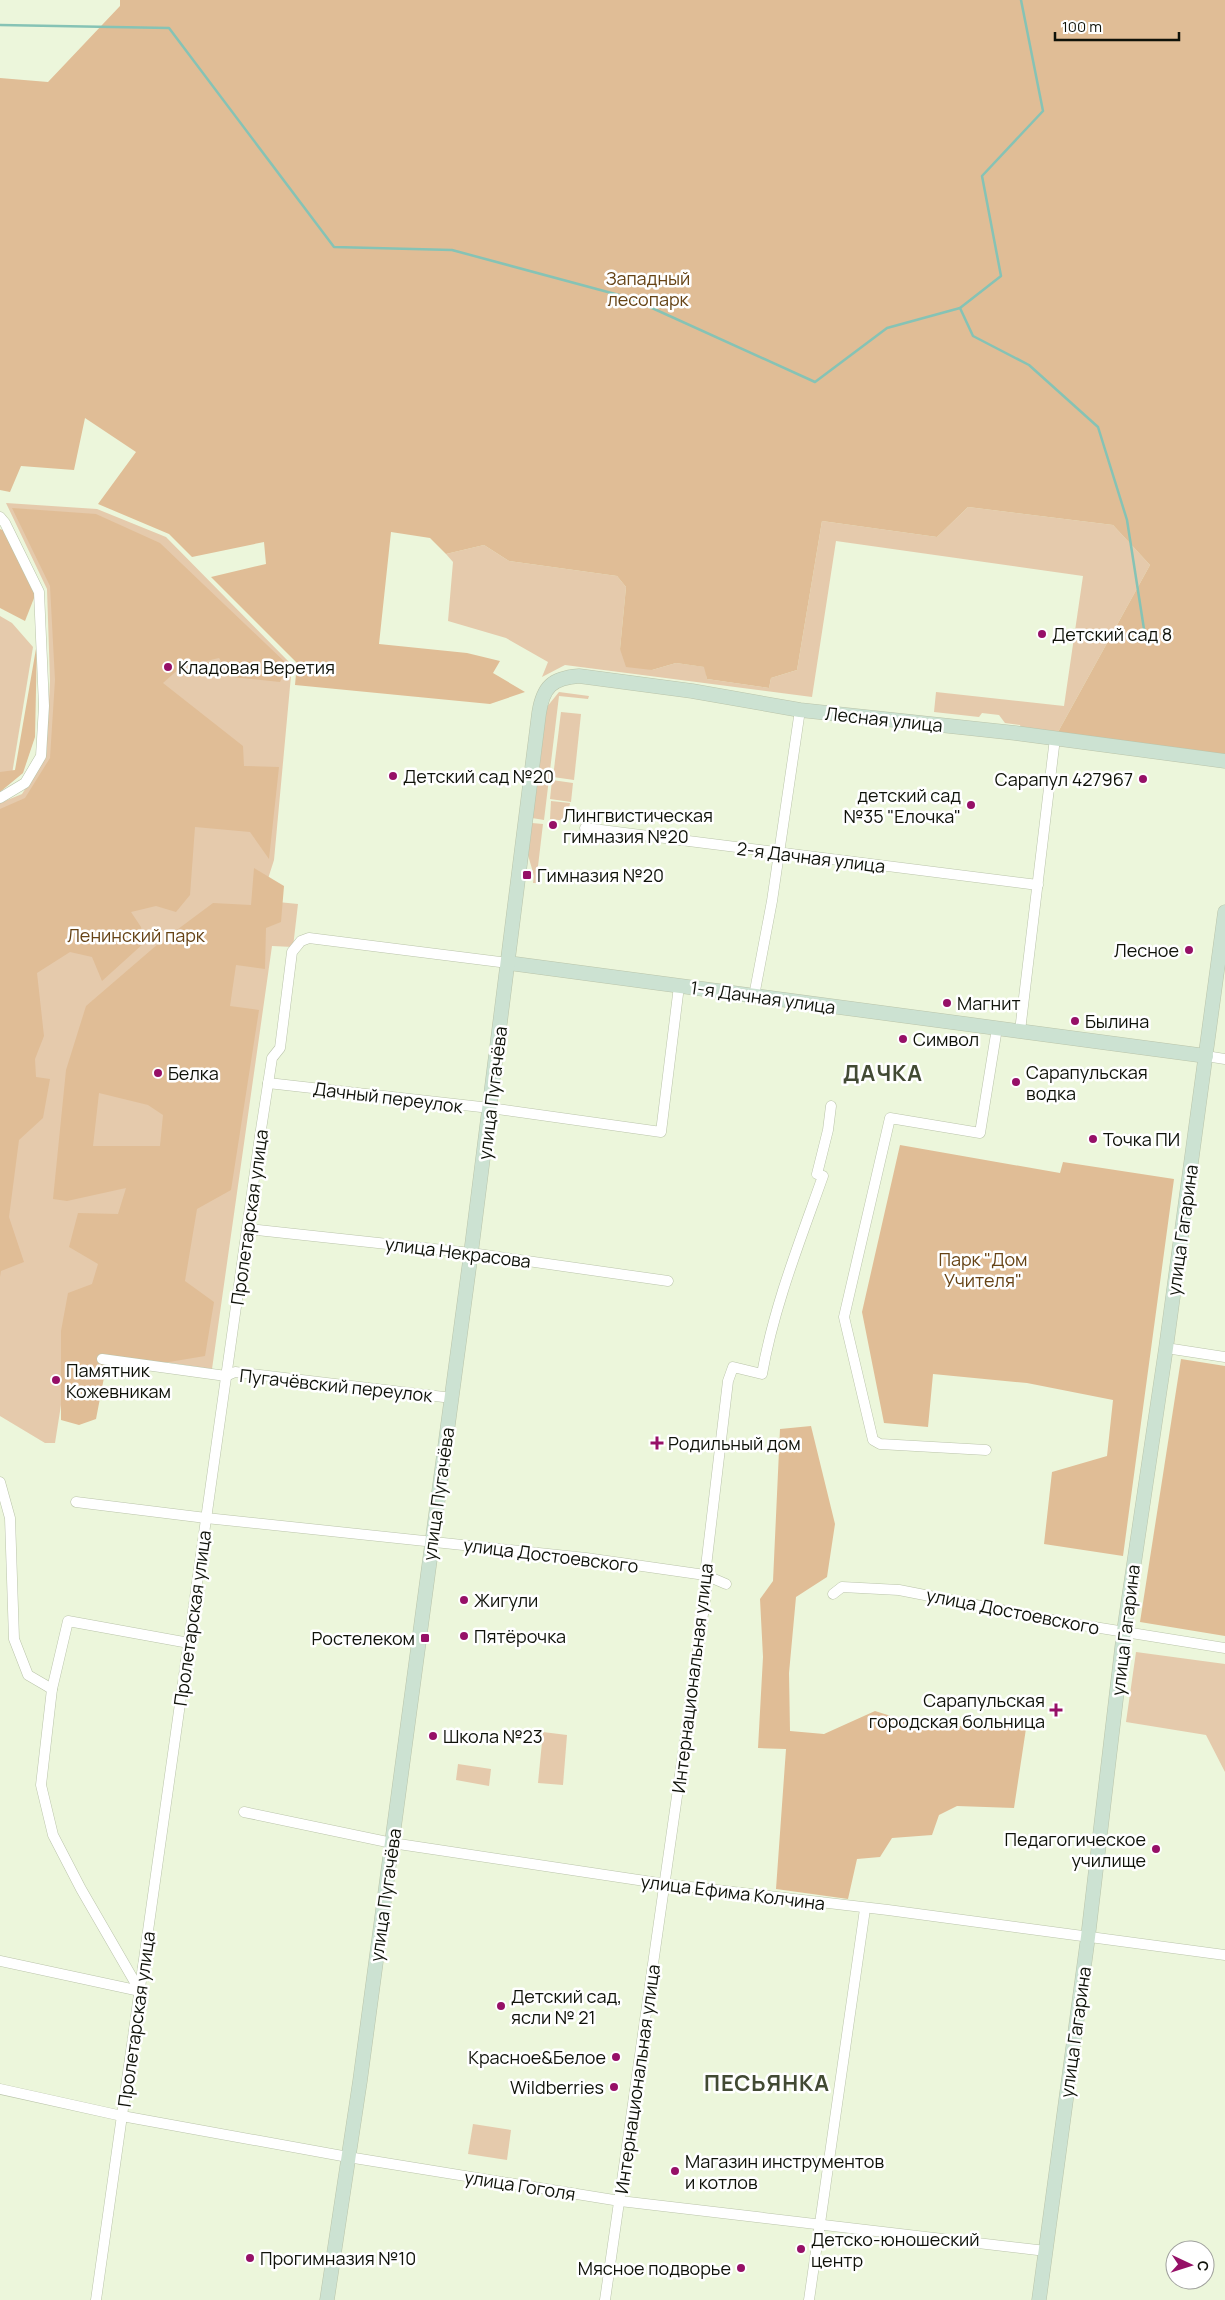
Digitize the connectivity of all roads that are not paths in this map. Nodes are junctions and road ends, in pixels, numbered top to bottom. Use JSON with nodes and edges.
{"nodes":[{"id":1,"x":0,"y":517,"type":"edge"},
{"id":2,"x":546,"y":688,"type":"joint"},
{"id":3,"x":800,"y":710,"type":"junction"},
{"id":4,"x":1055,"y":738,"type":"junction"},
{"id":5,"x":1225,"y":761,"type":"edge"},
{"id":6,"x":0,"y":798,"type":"edge"},
{"id":7,"x":585,"y":828,"type":"dead end"},
{"id":8,"x":780,"y":853,"type":"junction"},
{"id":9,"x":1038,"y":885,"type":"junction"},
{"id":10,"x":1225,"y":912,"type":"edge"},
{"id":11,"x":301,"y":941,"type":"joint"},
{"id":12,"x":1222,"y":962,"type":"edge"},
{"id":13,"x":508,"y":963,"type":"junction"},
{"id":14,"x":679,"y":986,"type":"junction"},
{"id":15,"x":754,"y":996,"type":"junction"},
{"id":16,"x":997,"y":1028,"type":"junction"},
{"id":17,"x":1020,"y":1031,"type":"junction"},
{"id":18,"x":1206,"y":1056,"type":"junction"},
{"id":19,"x":1225,"y":1059,"type":"edge"},
{"id":20,"x":268,"y":1083,"type":"junction"},
{"id":21,"x":831,"y":1106,"type":"dead end"},
{"id":22,"x":490,"y":1108,"type":"junction"},
{"id":23,"x":248,"y":1229,"type":"junction"},
{"id":24,"x":471,"y":1253,"type":"junction"},
{"id":25,"x":668,"y":1281,"type":"dead end"},
{"id":26,"x":1166,"y":1348,"type":"junction"},
{"id":27,"x":1225,"y":1357,"type":"edge"},
{"id":28,"x":102,"y":1359,"type":"dead end"},
{"id":29,"x":226,"y":1376,"type":"junction"},
{"id":30,"x":452,"y":1398,"type":"junction"},
{"id":31,"x":986,"y":1450,"type":"dead end"},
{"id":32,"x":0,"y":1482,"type":"edge"},
{"id":33,"x":76,"y":1502,"type":"dead end"},
{"id":34,"x":206,"y":1518,"type":"junction"},
{"id":35,"x":431,"y":1542,"type":"junction"},
{"id":36,"x":705,"y":1575,"type":"junction"},
{"id":37,"x":726,"y":1584,"type":"dead end"},
{"id":38,"x":833,"y":1594,"type":"dead end"},
{"id":39,"x":1124,"y":1631,"type":"junction"},
{"id":40,"x":189,"y":1643,"type":"junction"},
{"id":41,"x":1225,"y":1648,"type":"edge"},
{"id":42,"x":52,"y":1689,"type":"junction"},
{"id":43,"x":244,"y":1812,"type":"dead end"},
{"id":44,"x":392,"y":1843,"type":"junction"},
{"id":45,"x":664,"y":1884,"type":"junction"},
{"id":46,"x":865,"y":1909,"type":"junction"},
{"id":47,"x":1088,"y":1937,"type":"junction"},
{"id":48,"x":1225,"y":1955,"type":"edge"},
{"id":49,"x":0,"y":1961,"type":"edge"},
{"id":50,"x":140,"y":1991,"type":"junction"},
{"id":51,"x":0,"y":2089,"type":"edge"},
{"id":52,"x":122,"y":2116,"type":"junction"},
{"id":53,"x":348,"y":2157,"type":"junction"},
{"id":54,"x":620,"y":2201,"type":"junction"},
{"id":55,"x":819,"y":2224,"type":"junction"},
{"id":56,"x":1046,"y":2251,"type":"junction"},
{"id":57,"x":96,"y":2300,"type":"edge"},
{"id":58,"x":328,"y":2300,"type":"edge"},
{"id":59,"x":605,"y":2300,"type":"edge"},
{"id":60,"x":809,"y":2300,"type":"edge"},
{"id":61,"x":1039,"y":2300,"type":"edge"}],
"edges":[{"from":1,"to":6,"type":"street"},
{"from":2,"to":3,"type":"street","name":"Лесная улица"},
{"from":2,"to":13,"type":"street","name":"улица Пугачёва"},
{"from":3,"to":4,"type":"street","name":"Лесная улица"},
{"from":3,"to":8,"type":"street"},
{"from":4,"to":5,"type":"street","name":"Лесная улица"},
{"from":4,"to":9,"type":"street"},
{"from":7,"to":8,"type":"street","name":"2-я Дачная улица"},
{"from":8,"to":9,"type":"street","name":"2-я Дачная улица"},
{"from":8,"to":15,"type":"street"},
{"from":9,"to":17,"type":"street"},
{"from":10,"to":12,"type":"street","name":"улица Гагарина"},
{"from":11,"to":13,"type":"street","name":"1-я Дачная улица"},
{"from":11,"to":20,"type":"street","name":"Пролетарская улица"},
{"from":12,"to":18,"type":"street","name":"улица Гагарина"},
{"from":13,"to":14,"type":"street","name":"1-я Дачная улица"},
{"from":13,"to":22,"type":"street","name":"улица Пугачёва"},
{"from":14,"to":15,"type":"street","name":"1-я Дачная улица"},
{"from":14,"to":22,"type":"street","name":"Дачный переулок"},
{"from":15,"to":16,"type":"street","name":"1-я Дачная улица"},
{"from":16,"to":17,"type":"street","name":"1-я Дачная улица"},
{"from":16,"to":31,"type":"street"},
{"from":17,"to":18,"type":"street","name":"1-я Дачная улица"},
{"from":18,"to":19,"type":"street","name":"1-я Дачная улица"},
{"from":18,"to":26,"type":"street","name":"улица Гагарина"},
{"from":20,"to":22,"type":"street","name":"Дачный переулок"},
{"from":20,"to":23,"type":"street","name":"Пролетарская улица"},
{"from":21,"to":36,"type":"street","name":"Интернациональная улица"},
{"from":22,"to":24,"type":"street","name":"улица Пугачёва"},
{"from":23,"to":24,"type":"street","name":"улица Некрасова"},
{"from":23,"to":29,"type":"street","name":"Пролетарская улица"},
{"from":24,"to":25,"type":"street","name":"улица Некрасова"},
{"from":24,"to":30,"type":"street","name":"улица Пугачёва"},
{"from":26,"to":27,"type":"street"},
{"from":26,"to":39,"type":"street","name":"улица Гагарина"},
{"from":28,"to":29,"type":"street","name":"Пугачёвский переулок"},
{"from":29,"to":30,"type":"street","name":"Пугачёвский переулок"},
{"from":29,"to":34,"type":"street","name":"Пролетарская улица"},
{"from":30,"to":35,"type":"street","name":"улица Пугачёва"},
{"from":32,"to":42,"type":"street"},
{"from":33,"to":34,"type":"street","name":"улица Достоевского"},
{"from":34,"to":35,"type":"street","name":"улица Достоевского"},
{"from":34,"to":40,"type":"street","name":"Пролетарская улица"},
{"from":35,"to":36,"type":"street","name":"улица Достоевского"},
{"from":35,"to":44,"type":"street","name":"улица Пугачёва"},
{"from":36,"to":37,"type":"street","name":"улица Достоевского"},
{"from":36,"to":45,"type":"street","name":"Интернациональная улица"},
{"from":38,"to":39,"type":"street","name":"улица Достоевского"},
{"from":39,"to":41,"type":"street","name":"улица Достоевского"},
{"from":39,"to":47,"type":"street","name":"улица Гагарина"},
{"from":40,"to":42,"type":"street"},
{"from":40,"to":50,"type":"street","name":"Пролетарская улица"},
{"from":42,"to":50,"type":"street"},
{"from":43,"to":44,"type":"street","name":"улица Ефима Колчина"},
{"from":44,"to":45,"type":"street","name":"улица Ефима Колчина"},
{"from":44,"to":53,"type":"street","name":"улица Пугачёва"},
{"from":45,"to":46,"type":"street","name":"улица Ефима Колчина"},
{"from":45,"to":54,"type":"street","name":"Интернациональная улица"},
{"from":46,"to":47,"type":"street","name":"улица Ефима Колчина"},
{"from":46,"to":55,"type":"street"},
{"from":47,"to":48,"type":"street","name":"улица Ефима Колчина"},
{"from":47,"to":56,"type":"street","name":"улица Гагарина"},
{"from":49,"to":50,"type":"street"},
{"from":50,"to":52,"type":"street","name":"Пролетарская улица"},
{"from":51,"to":52,"type":"street","name":"улица Гоголя"},
{"from":52,"to":53,"type":"street","name":"улица Гоголя"},
{"from":52,"to":57,"type":"street","name":"Пролетарская улица"},
{"from":53,"to":54,"type":"street","name":"улица Гоголя"},
{"from":53,"to":58,"type":"street","name":"улица Пугачёва"},
{"from":54,"to":55,"type":"street","name":"улица Гоголя"},
{"from":54,"to":59,"type":"street","name":"Интернациональная улица"},
{"from":55,"to":56,"type":"street","name":"улица Гоголя"},
{"from":55,"to":60,"type":"street"},
{"from":56,"to":61,"type":"street","name":"улица Гагарина"}]}
